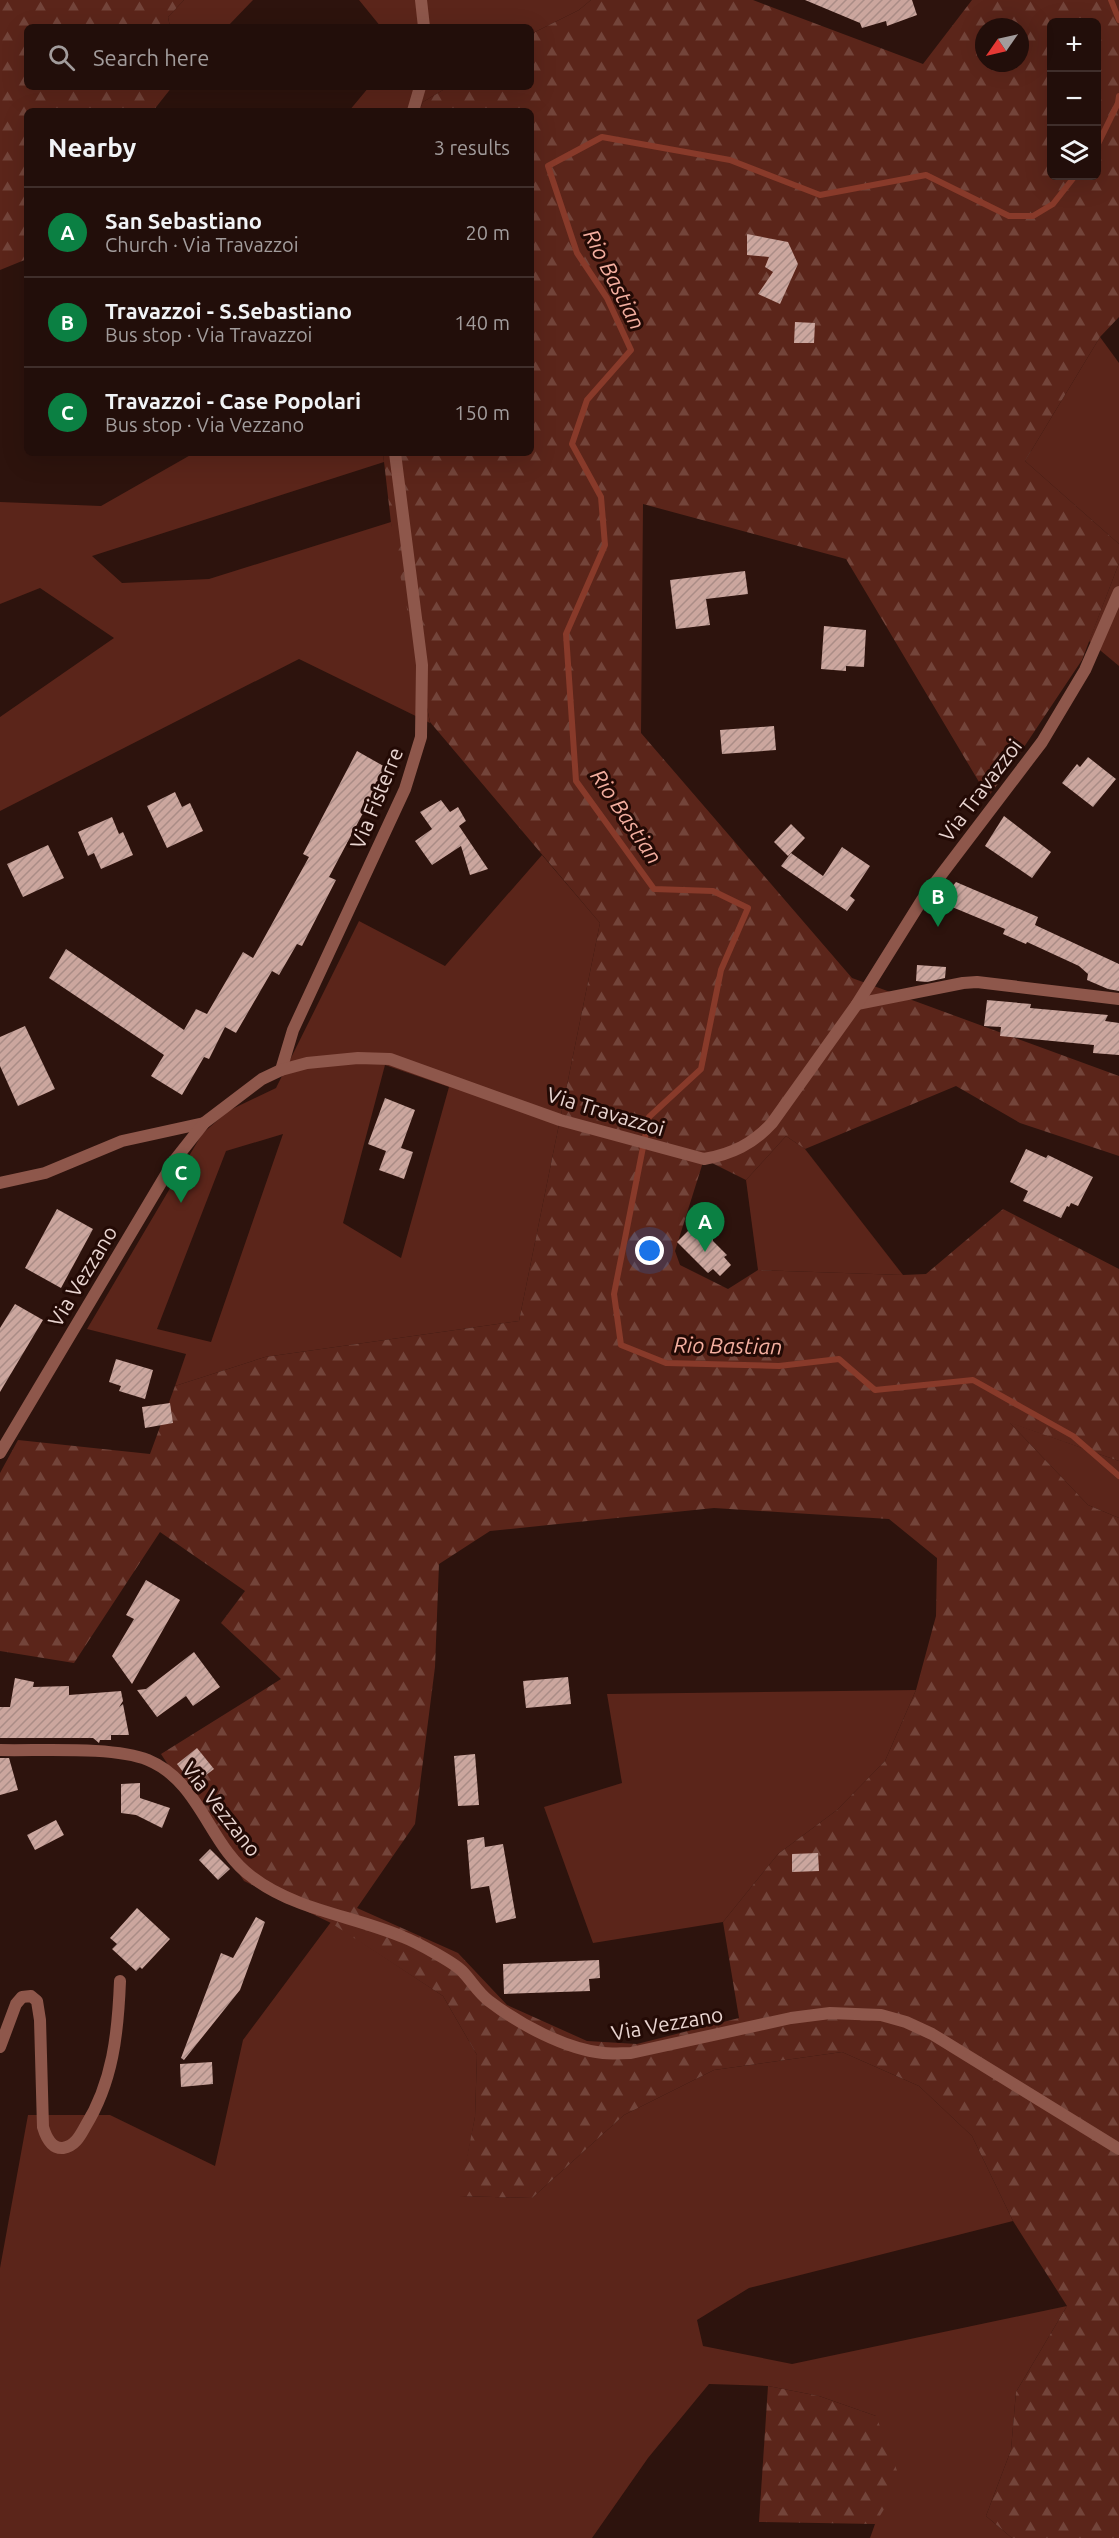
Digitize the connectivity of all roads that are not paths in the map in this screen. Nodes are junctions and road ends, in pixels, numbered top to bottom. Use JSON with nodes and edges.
{"nodes":[{"id":1,"x":421,"y":0,"type":"edge"},
{"id":2,"x":424,"y":24,"type":"edge"},
{"id":3,"x":419,"y":90,"type":"edge"},
{"id":4,"x":414,"y":108,"type":"edge"},
{"id":5,"x":395,"y":456,"type":"edge"},
{"id":6,"x":1119,"y":592,"type":"edge"},
{"id":7,"x":1119,"y":999,"type":"edge"},
{"id":8,"x":857,"y":1004,"type":"junction"},
{"id":9,"x":280,"y":1070,"type":"junction"},
{"id":10,"x":204,"y":1123,"type":"junction"},
{"id":11,"x":0,"y":1183,"type":"edge"},
{"id":12,"x":0,"y":1453,"type":"edge"},
{"id":13,"x":0,"y":1749,"type":"edge"},
{"id":14,"x":120,"y":1981,"type":"dead end"},
{"id":15,"x":0,"y":2047,"type":"edge"},
{"id":16,"x":1119,"y":2149,"type":"edge"}],
"edges":[{"from":1,"to":2,"type":"street"},
{"from":3,"to":4,"type":"street"},
{"from":5,"to":9,"type":"street","name":"Via Fisterre"},
{"from":6,"to":8,"type":"street","name":"Via Travazzoi"},
{"from":7,"to":8,"type":"street"},
{"from":8,"to":9,"type":"street","name":"Via Travazzoi"},
{"from":9,"to":10,"type":"street","name":"Via Vezzano"},
{"from":10,"to":11,"type":"street","name":"Via Vezzano"},
{"from":10,"to":12,"type":"street","name":"Via Vezzano"},
{"from":13,"to":16,"type":"street","name":"Via Vezzano"},
{"from":14,"to":15,"type":"street"}]}
